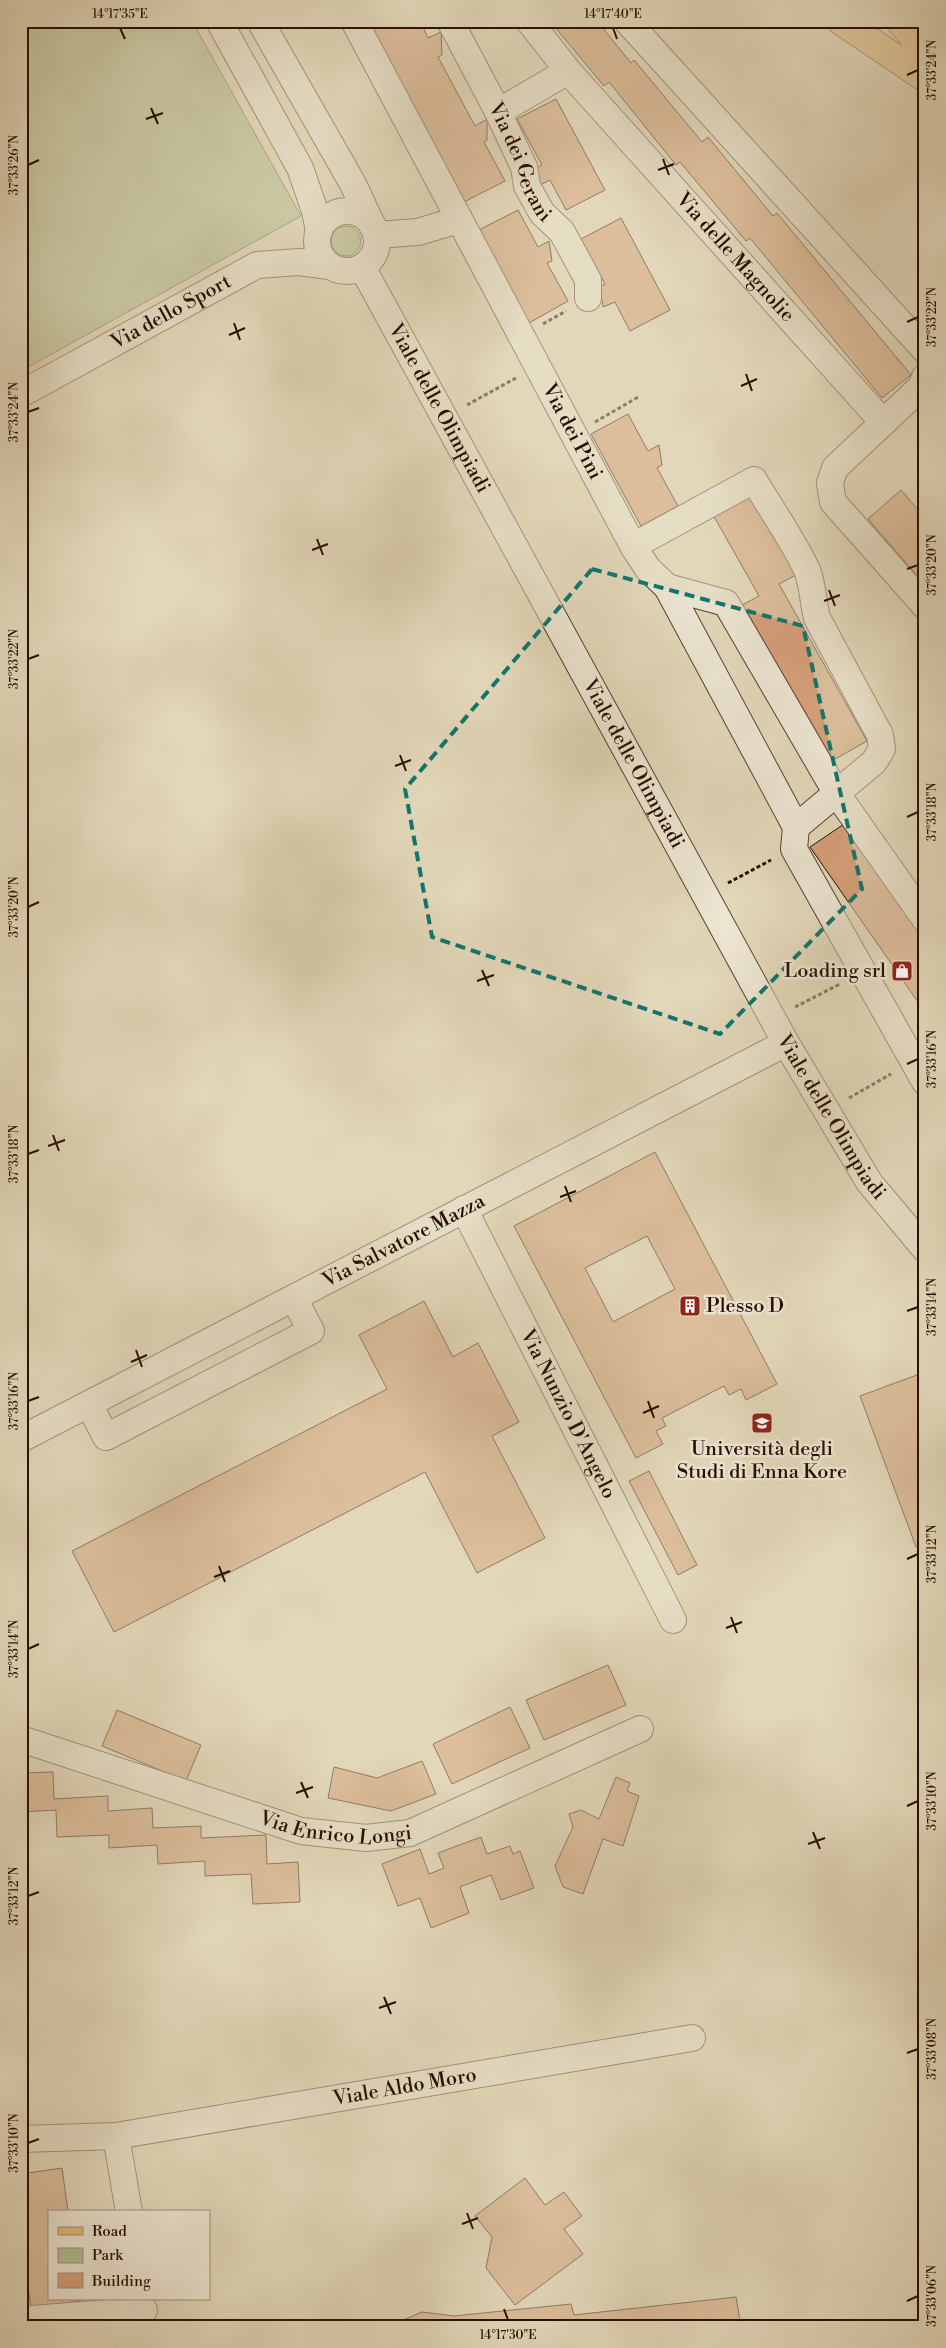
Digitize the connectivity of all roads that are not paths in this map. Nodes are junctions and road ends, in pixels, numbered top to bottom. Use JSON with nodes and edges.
{"nodes":[{"id":1,"x":219,"y":21,"type":"edge"},
{"id":2,"x":260,"y":21,"type":"edge"},
{"id":3,"x":354,"y":21,"type":"edge"},
{"id":4,"x":450,"y":21,"type":"edge"},
{"id":5,"x":529,"y":21,"type":"edge"},
{"id":6,"x":627,"y":21,"type":"edge"},
{"id":7,"x":840,"y":21,"type":"edge"},
{"id":8,"x":900,"y":21,"type":"edge"},
{"id":9,"x":905,"y":21,"type":"edge"},
{"id":10,"x":925,"y":32,"type":"edge"},
{"id":11,"x":925,"y":51,"type":"edge"},
{"id":12,"x":568,"y":71,"type":"junction"},
{"id":13,"x":925,"y":78,"type":"edge"},
{"id":14,"x":498,"y":112,"type":"junction"},
{"id":15,"x":458,"y":220,"type":"junction"},
{"id":16,"x":374,"y":230,"type":"junction"},
{"id":17,"x":319,"y":231,"type":"junction"},
{"id":18,"x":329,"y":266,"type":"junction"},
{"id":19,"x":362,"y":267,"type":"junction"},
{"id":20,"x":588,"y":298,"type":"road end"},
{"id":21,"x":925,"y":350,"type":"edge"},
{"id":22,"x":925,"y":377,"type":"edge"},
{"id":23,"x":21,"y":394,"type":"edge"},
{"id":24,"x":883,"y":422,"type":"junction"},
{"id":25,"x":633,"y":546,"type":"junction"},
{"id":26,"x":667,"y":587,"type":"junction"},
{"id":27,"x":925,"y":606,"type":"edge"},
{"id":28,"x":837,"y":794,"type":"junction"},
{"id":29,"x":795,"y":838,"type":"junction"},
{"id":30,"x":925,"y":919,"type":"edge"},
{"id":31,"x":786,"y":1043,"type":"junction"},
{"id":32,"x":919,"y":1072,"type":"edge"},
{"id":33,"x":464,"y":1209,"type":"junction"},
{"id":34,"x":925,"y":1248,"type":"edge"},
{"id":35,"x":294,"y":1298,"type":"junction"},
{"id":36,"x":89,"y":1404,"type":"junction"},
{"id":37,"x":21,"y":1438,"type":"edge"},
{"id":38,"x":673,"y":1620,"type":"dead end"},
{"id":39,"x":640,"y":1730,"type":"dead end"},
{"id":40,"x":21,"y":1739,"type":"edge"},
{"id":41,"x":692,"y":2038,"type":"dead end"},
{"id":42,"x":116,"y":2136,"type":"junction"},
{"id":43,"x":21,"y":2139,"type":"edge"},
{"id":44,"x":129,"y":2210,"type":"edge"},
{"id":45,"x":144,"y":2312,"type":"edge"},
{"id":46,"x":21,"y":2320,"type":"edge"}],
"edges":[{"from":1,"to":17,"type":"street"},
{"from":2,"to":16,"type":"street"},
{"from":3,"to":15,"type":"street","name":"Via dei Pini"},
{"from":4,"to":14,"type":"street","name":"Via dei Gerani"},
{"from":5,"to":12,"type":"street","name":"Via delle Magnolie"},
{"from":6,"to":21,"type":"street"},
{"from":7,"to":13,"type":"main road"},
{"from":8,"to":11,"type":"main road"},
{"from":9,"to":10,"type":"street"},
{"from":12,"to":14,"type":"street"},
{"from":12,"to":24,"type":"street","name":"Via delle Magnolie"},
{"from":14,"to":20,"type":"street","name":"Via dei Gerani"},
{"from":15,"to":16,"type":"street"},
{"from":15,"to":25,"type":"street","name":"Via dei Pini"},
{"from":16,"to":17,"type":"street"},
{"from":16,"to":19,"type":"street"},
{"from":17,"to":18,"type":"street"},
{"from":18,"to":19,"type":"street"},
{"from":18,"to":23,"type":"street","name":"Via dello Sport"},
{"from":19,"to":31,"type":"street","name":"Viale delle Olimpiadi"},
{"from":22,"to":24,"type":"street"},
{"from":24,"to":27,"type":"street"},
{"from":25,"to":26,"type":"street","name":"Via dei Pini"},
{"from":25,"to":28,"type":"street"},
{"from":26,"to":28,"type":"street","name":"Via dei Pini"},
{"from":26,"to":29,"type":"street"},
{"from":28,"to":29,"type":"street"},
{"from":28,"to":30,"type":"street","name":"Via dei Pini"},
{"from":29,"to":32,"type":"street"},
{"from":31,"to":33,"type":"street","name":"Via Salvatore Mazza"},
{"from":31,"to":34,"type":"street","name":"Viale delle Olimpiadi"},
{"from":33,"to":35,"type":"street","name":"Via Salvatore Mazza"},
{"from":33,"to":38,"type":"street","name":"Via Nunzio D'Angelo"},
{"from":35,"to":36,"type":"street","name":"Via Salvatore Mazza"},
{"from":35,"to":36,"type":"street"},
{"from":36,"to":37,"type":"street","name":"Via Salvatore Mazza"},
{"from":39,"to":40,"type":"street","name":"Via Enrico Longi"},
{"from":41,"to":42,"type":"street","name":"Viale Aldo Moro"},
{"from":42,"to":43,"type":"street","name":"Viale Aldo Moro"},
{"from":42,"to":44,"type":"street"},
{"from":45,"to":46,"type":"street"}]}
